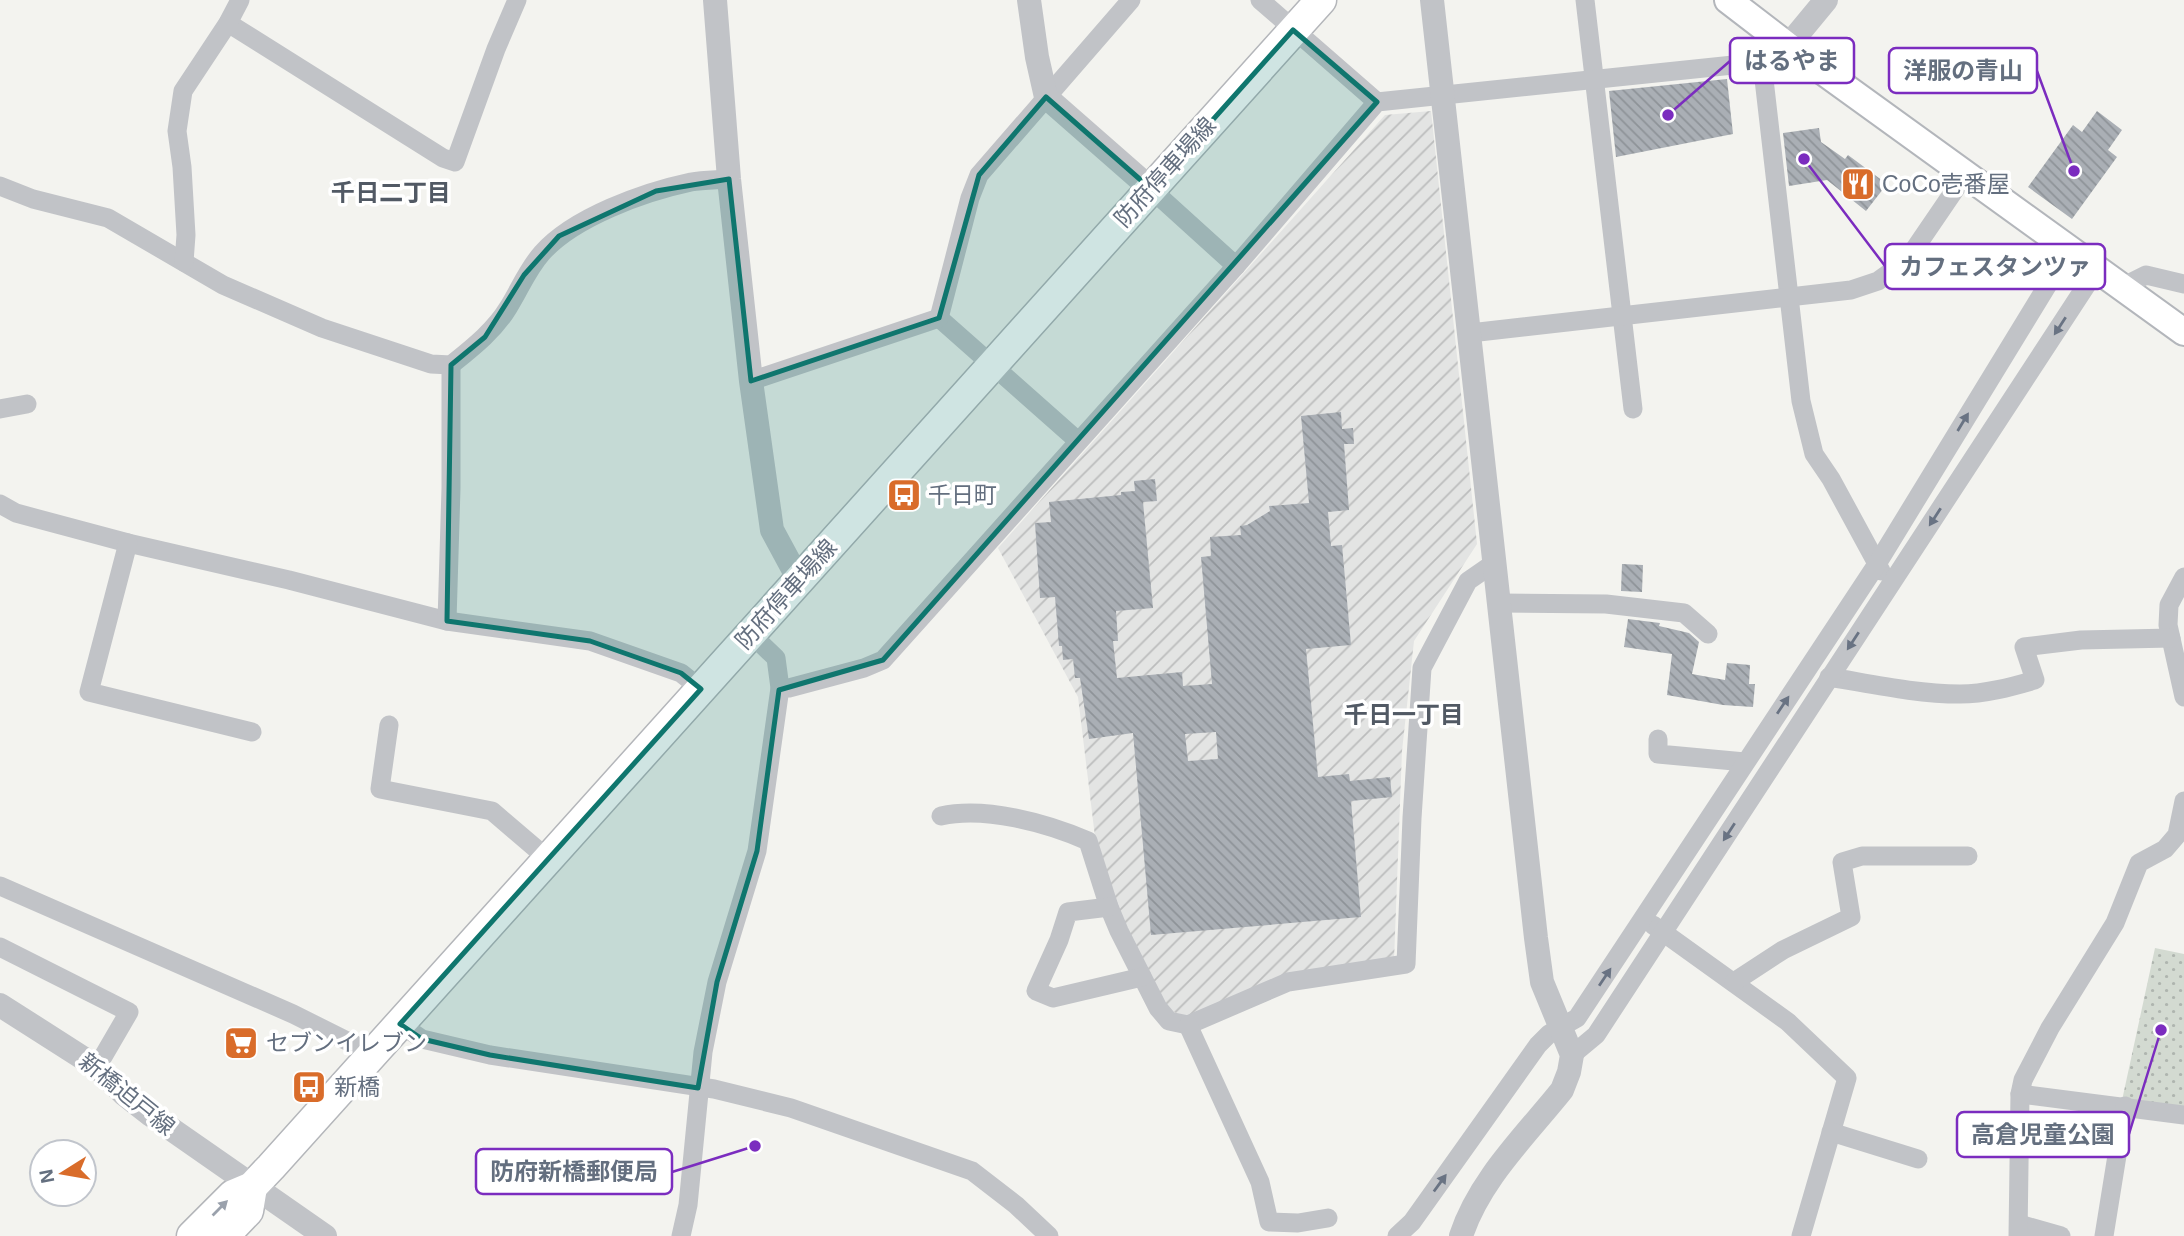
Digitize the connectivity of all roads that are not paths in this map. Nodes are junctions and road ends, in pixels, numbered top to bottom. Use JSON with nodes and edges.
{"nodes":[{"id":1,"x":517,"y":0,"type":"edge"},
{"id":2,"x":715,"y":0,"type":"edge"},
{"id":3,"x":1029,"y":0,"type":"edge"},
{"id":4,"x":1130,"y":0,"type":"edge"},
{"id":5,"x":1259,"y":0,"type":"edge"},
{"id":6,"x":1321,"y":0,"type":"edge"},
{"id":7,"x":1432,"y":0,"type":"edge"},
{"id":8,"x":1585,"y":0,"type":"edge"},
{"id":9,"x":1728,"y":0,"type":"edge"},
{"id":10,"x":1826,"y":0,"type":"edge"},
{"id":11,"x":232,"y":7,"type":"edge"},
{"id":12,"x":1293,"y":30,"type":"junction"},
{"id":13,"x":1788,"y":46,"type":"junction"},
{"id":14,"x":1762,"y":61,"type":"junction"},
{"id":15,"x":1594,"y":79,"type":"junction"},
{"id":16,"x":1442,"y":94,"type":"junction"},
{"id":17,"x":1046,"y":97,"type":"junction"},
{"id":18,"x":1377,"y":102,"type":"junction"},
{"id":19,"x":1965,"y":175,"type":"junction"},
{"id":20,"x":729,"y":179,"type":"junction"},
{"id":21,"x":0,"y":186,"type":"edge"},
{"id":22,"x":1151,"y":189,"type":"junction"},
{"id":23,"x":2069,"y":250,"type":"junction"},
{"id":24,"x":184,"y":262,"type":"junction"},
{"id":25,"x":1236,"y":266,"type":"junction"},
{"id":26,"x":2097,"y":269,"type":"junction"},
{"id":27,"x":2184,"y":284,"type":"edge"},
{"id":28,"x":2122,"y":287,"type":"junction"},
{"id":29,"x":1789,"y":298,"type":"junction"},
{"id":30,"x":1623,"y":316,"type":"junction"},
{"id":31,"x":939,"y":318,"type":"junction"},
{"id":32,"x":2184,"y":332,"type":"edge"},
{"id":33,"x":1470,"y":333,"type":"junction"},
{"id":34,"x":451,"y":365,"type":"junction"},
{"id":35,"x":991,"y":365,"type":"junction"},
{"id":36,"x":751,"y":381,"type":"junction"},
{"id":37,"x":27,"y":404,"type":"dead end"},
{"id":38,"x":1633,"y":409,"type":"dead end"},
{"id":39,"x":0,"y":410,"type":"edge"},
{"id":40,"x":1078,"y":441,"type":"junction"},
{"id":41,"x":0,"y":505,"type":"edge"},
{"id":42,"x":128,"y":544,"type":"junction"},
{"id":43,"x":1494,"y":564,"type":"junction"},
{"id":44,"x":1877,"y":564,"type":"junction"},
{"id":45,"x":2184,"y":578,"type":"edge"},
{"id":46,"x":799,"y":580,"type":"junction"},
{"id":47,"x":1891,"y":584,"type":"junction"},
{"id":48,"x":1498,"y":603,"type":"junction"},
{"id":49,"x":447,"y":621,"type":"junction"},
{"id":50,"x":751,"y":634,"type":"junction"},
{"id":51,"x":1708,"y":634,"type":"dead end"},
{"id":52,"x":2171,"y":638,"type":"junction"},
{"id":53,"x":1829,"y":677,"type":"junction"},
{"id":54,"x":779,"y":688,"type":"junction"},
{"id":55,"x":701,"y":689,"type":"junction"},
{"id":56,"x":2184,"y":697,"type":"edge"},
{"id":57,"x":389,"y":725,"type":"dead end"},
{"id":58,"x":252,"y":732,"type":"dead end"},
{"id":59,"x":1658,"y":739,"type":"dead end"},
{"id":60,"x":1745,"y":762,"type":"junction"},
{"id":61,"x":2184,"y":801,"type":"edge"},
{"id":62,"x":941,"y":816,"type":"dead end"},
{"id":63,"x":1968,"y":856,"type":"dead end"},
{"id":64,"x":547,"y":859,"type":"junction"},
{"id":65,"x":0,"y":886,"type":"edge"},
{"id":66,"x":1109,"y":907,"type":"junction"},
{"id":67,"x":1643,"y":919,"type":"junction"},
{"id":68,"x":1664,"y":931,"type":"junction"},
{"id":69,"x":0,"y":947,"type":"edge"},
{"id":70,"x":1142,"y":977,"type":"junction"},
{"id":71,"x":1734,"y":982,"type":"junction"},
{"id":72,"x":0,"y":1004,"type":"edge"},
{"id":73,"x":400,"y":1024,"type":"junction"},
{"id":74,"x":1188,"y":1025,"type":"junction"},
{"id":75,"x":1561,"y":1028,"type":"junction"},
{"id":76,"x":373,"y":1054,"type":"junction"},
{"id":77,"x":1572,"y":1055,"type":"junction"},
{"id":78,"x":97,"y":1067,"type":"junction"},
{"id":79,"x":698,"y":1088,"type":"junction"},
{"id":80,"x":2020,"y":1094,"type":"junction"},
{"id":81,"x":2125,"y":1106,"type":"junction"},
{"id":82,"x":2184,"y":1115,"type":"edge"},
{"id":83,"x":1831,"y":1132,"type":"junction"},
{"id":84,"x":1918,"y":1159,"type":"dead end"},
{"id":85,"x":252,"y":1187,"type":"junction"},
{"id":86,"x":1328,"y":1217,"type":"dead end"},
{"id":87,"x":2019,"y":1230,"type":"edge"},
{"id":88,"x":1807,"y":1235,"type":"edge"},
{"id":89,"x":192,"y":1236,"type":"edge"},
{"id":90,"x":224,"y":1236,"type":"edge"},
{"id":91,"x":325,"y":1236,"type":"edge"},
{"id":92,"x":681,"y":1236,"type":"edge"},
{"id":93,"x":1049,"y":1236,"type":"edge"},
{"id":94,"x":1397,"y":1236,"type":"edge"},
{"id":95,"x":1461,"y":1236,"type":"edge"},
{"id":96,"x":2061,"y":1236,"type":"edge"},
{"id":97,"x":2104,"y":1236,"type":"edge"}],
"edges":[{"from":1,"to":11,"type":"street"},
{"from":2,"to":20,"type":"street"},
{"from":3,"to":17,"type":"street"},
{"from":4,"to":17,"type":"street"},
{"from":5,"to":12,"type":"street"},
{"from":6,"to":12,"type":"main road","name":"防府停車場線"},
{"from":7,"to":16,"type":"street"},
{"from":8,"to":15,"type":"street"},
{"from":9,"to":13,"type":"main road"},
{"from":10,"to":13,"type":"street"},
{"from":11,"to":24,"type":"street"},
{"from":12,"to":18,"type":"street"},
{"from":12,"to":22,"type":"main road","name":"防府停車場線"},
{"from":13,"to":14,"type":"street"},
{"from":13,"to":19,"type":"main road"},
{"from":14,"to":15,"type":"street"},
{"from":14,"to":29,"type":"street"},
{"from":15,"to":16,"type":"street"},
{"from":15,"to":30,"type":"street"},
{"from":16,"to":18,"type":"street"},
{"from":16,"to":33,"type":"street"},
{"from":17,"to":22,"type":"street"},
{"from":17,"to":31,"type":"street"},
{"from":18,"to":25,"type":"street"},
{"from":19,"to":23,"type":"main road"},
{"from":19,"to":29,"type":"street"},
{"from":20,"to":34,"type":"street"},
{"from":20,"to":36,"type":"street"},
{"from":21,"to":24,"type":"street"},
{"from":22,"to":25,"type":"street"},
{"from":22,"to":35,"type":"main road","name":"防府停車場線"},
{"from":23,"to":26,"type":"main road"},
{"from":44,"to":23,"type":"street","one_way":true},
{"from":24,"to":34,"type":"street"},
{"from":25,"to":40,"type":"street"},
{"from":26,"to":28,"type":"main road"},
{"from":26,"to":47,"type":"street","one_way":true},
{"from":27,"to":28,"type":"street"},
{"from":28,"to":32,"type":"main road"},
{"from":29,"to":30,"type":"street"},
{"from":29,"to":44,"type":"street"},
{"from":30,"to":33,"type":"street"},
{"from":30,"to":38,"type":"street"},
{"from":31,"to":35,"type":"street"},
{"from":31,"to":36,"type":"street"},
{"from":33,"to":43,"type":"street"},
{"from":34,"to":49,"type":"street"},
{"from":35,"to":40,"type":"street"},
{"from":35,"to":46,"type":"main road","name":"防府停車場線"},
{"from":36,"to":46,"type":"street"},
{"from":37,"to":39,"type":"street"},
{"from":40,"to":54,"type":"street"},
{"from":41,"to":42,"type":"street"},
{"from":42,"to":49,"type":"street"},
{"from":42,"to":58,"type":"street"},
{"from":43,"to":48,"type":"street"},
{"from":43,"to":74,"type":"street"},
{"from":44,"to":47,"type":"street"},
{"from":60,"to":44,"type":"street","one_way":true},
{"from":45,"to":52,"type":"street"},
{"from":46,"to":50,"type":"main road","name":"防府停車場線"},
{"from":47,"to":53,"type":"street","one_way":true},
{"from":48,"to":51,"type":"street"},
{"from":48,"to":75,"type":"street"},
{"from":49,"to":55,"type":"street"},
{"from":50,"to":54,"type":"street"},
{"from":50,"to":55,"type":"main road","name":"防府停車場線"},
{"from":52,"to":53,"type":"street"},
{"from":52,"to":56,"type":"street"},
{"from":53,"to":68,"type":"street","one_way":true},
{"from":54,"to":79,"type":"street"},
{"from":55,"to":64,"type":"main road","name":"防府停車場線"},
{"from":57,"to":64,"type":"street"},
{"from":59,"to":60,"type":"street"},
{"from":60,"to":67,"type":"street"},
{"from":61,"to":80,"type":"street"},
{"from":62,"to":66,"type":"street"},
{"from":63,"to":71,"type":"street"},
{"from":64,"to":73,"type":"main road","name":"防府停車場線"},
{"from":65,"to":76,"type":"street"},
{"from":66,"to":70,"type":"street"},
{"from":66,"to":70,"type":"street"},
{"from":67,"to":68,"type":"street"},
{"from":75,"to":67,"type":"street","one_way":true},
{"from":68,"to":71,"type":"street"},
{"from":68,"to":77,"type":"street"},
{"from":69,"to":78,"type":"street"},
{"from":70,"to":74,"type":"street"},
{"from":71,"to":83,"type":"street"},
{"from":72,"to":78,"type":"street","name":"新橋迫戸線"},
{"from":73,"to":76,"type":"main road","name":"防府停車場線"},
{"from":73,"to":79,"type":"street"},
{"from":74,"to":86,"type":"street"},
{"from":75,"to":77,"type":"street"},
{"from":94,"to":75,"type":"street","one_way":true},
{"from":76,"to":85,"type":"main road","name":"防府停車場線"},
{"from":77,"to":95,"type":"street"},
{"from":78,"to":85,"type":"street","name":"新橋迫戸線"},
{"from":79,"to":92,"type":"street"},
{"from":79,"to":93,"type":"street"},
{"from":80,"to":81,"type":"street"},
{"from":80,"to":87,"type":"street"},
{"from":81,"to":82,"type":"street"},
{"from":81,"to":97,"type":"street"},
{"from":83,"to":84,"type":"street"},
{"from":83,"to":88,"type":"street"},
{"from":89,"to":85,"type":"main road","name":"防府停車場線","one_way":true},
{"from":85,"to":90,"type":"main road","name":"防府停車場線"},
{"from":85,"to":91,"type":"street","name":"新橋迫戸線"},
{"from":87,"to":96,"type":"street"}]}
